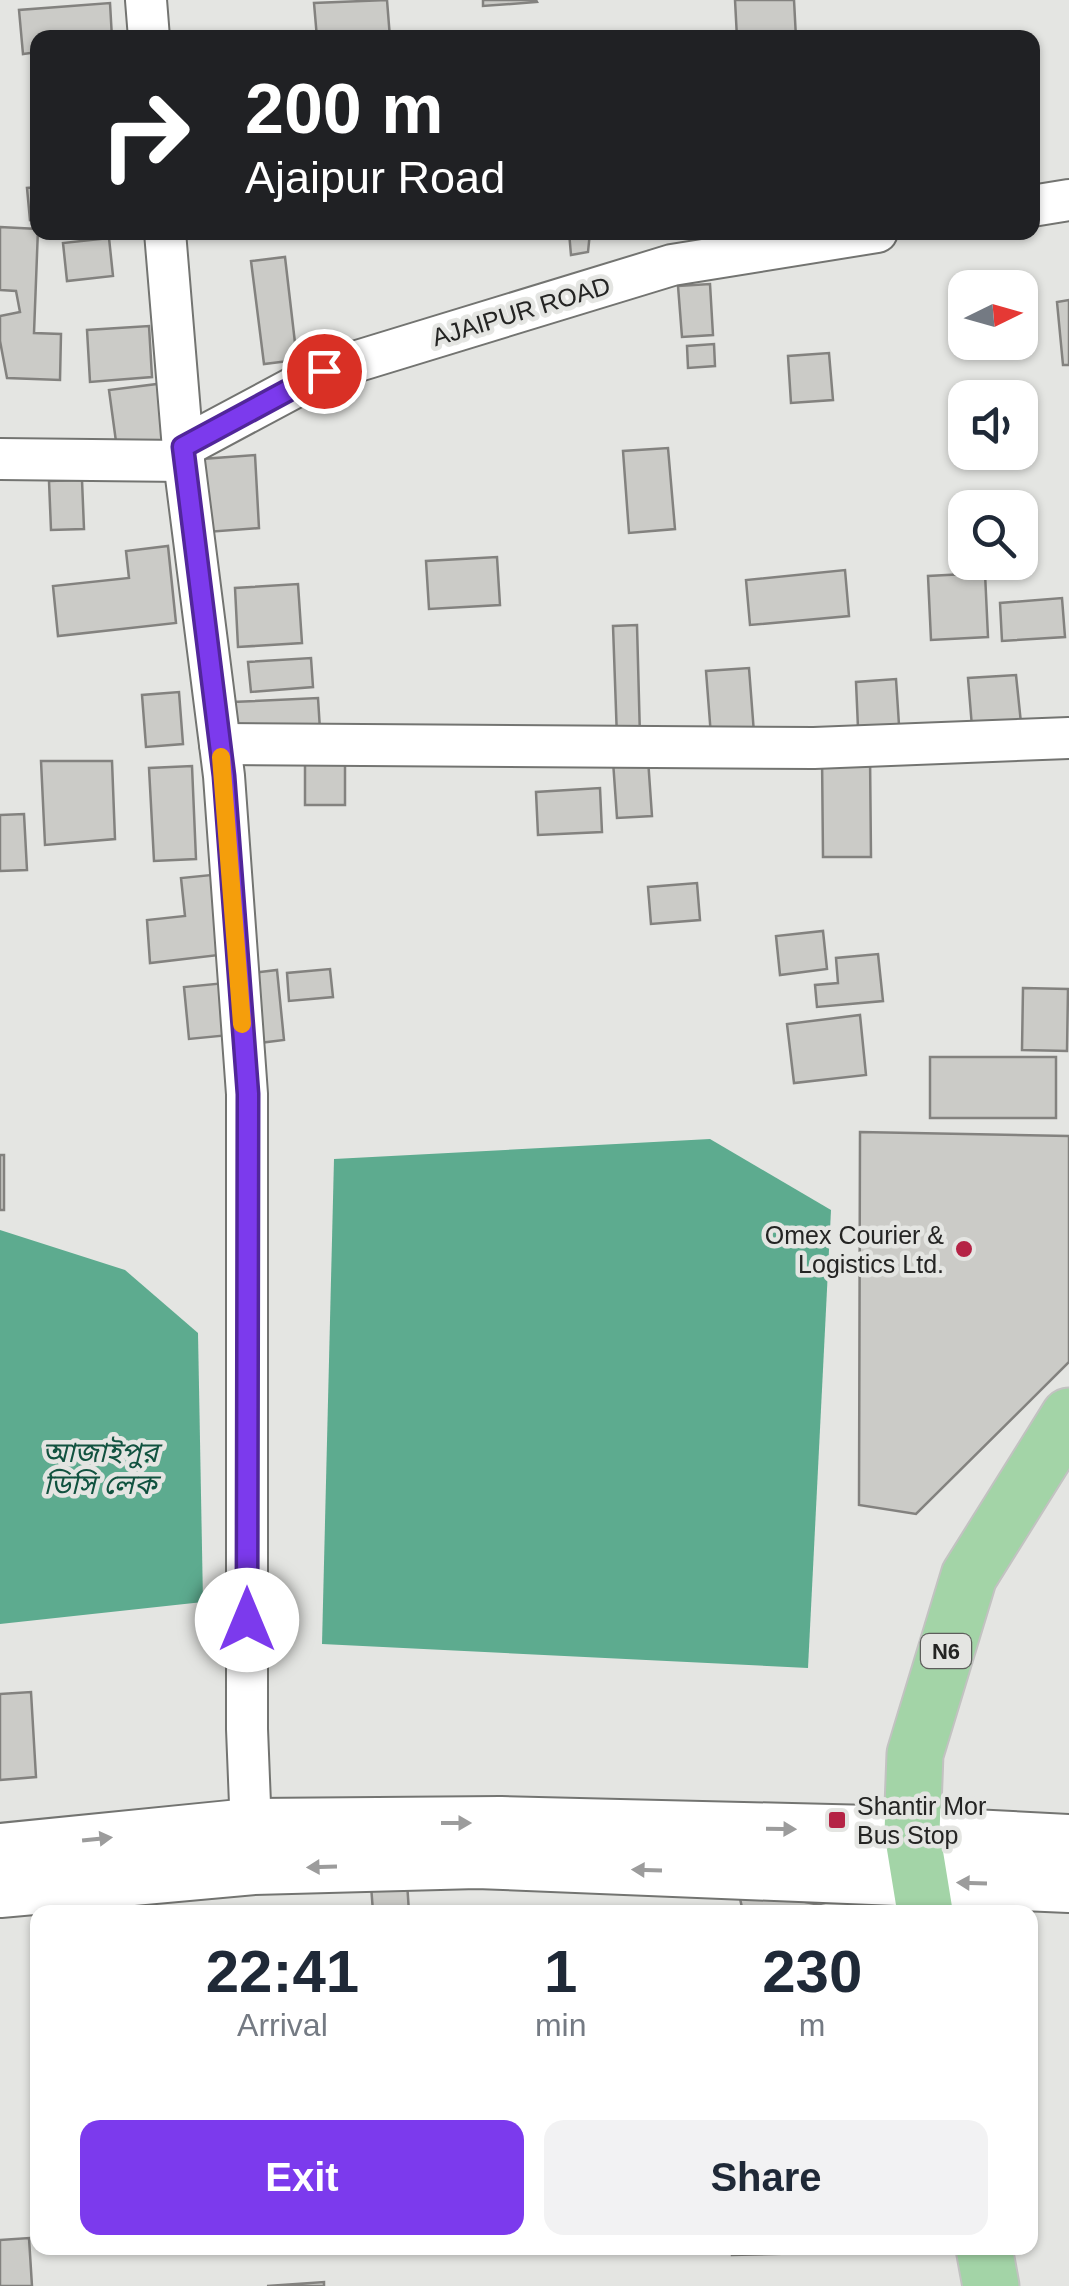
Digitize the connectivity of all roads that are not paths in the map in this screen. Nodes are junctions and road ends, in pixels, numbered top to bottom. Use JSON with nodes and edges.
{"nodes":[{"id":1,"x":146,"y":0,"type":"edge"},
{"id":2,"x":148,"y":30,"type":"edge"},
{"id":3,"x":1069,"y":200,"type":"edge"},
{"id":4,"x":1040,"y":205,"type":"edge"},
{"id":5,"x":166,"y":240,"type":"edge"},
{"id":6,"x":827,"y":240,"type":"edge"},
{"id":7,"x":184,"y":454,"type":"junction"},
{"id":8,"x":0,"y":459,"type":"edge"},
{"id":9,"x":1069,"y":738,"type":"edge"},
{"id":10,"x":220,"y":744,"type":"junction"},
{"id":11,"x":1069,"y":1416,"type":"edge"},
{"id":12,"x":1069,"y":1840,"type":"edge"},
{"id":13,"x":252,"y":1847,"type":"junction"},
{"id":14,"x":0,"y":1848,"type":"edge"},
{"id":15,"x":919,"y":1875,"type":"edge"},
{"id":16,"x":1069,"y":1887,"type":"edge"},
{"id":17,"x":0,"y":1892,"type":"edge"},
{"id":18,"x":985,"y":2255,"type":"edge"},
{"id":19,"x":991,"y":2286,"type":"edge"}],
"edges":[{"from":1,"to":2,"type":"street"},
{"from":3,"to":4,"type":"street"},
{"from":5,"to":7,"type":"street"},
{"from":6,"to":7,"type":"street","name":"AJAIPUR ROAD"},
{"from":7,"to":8,"type":"street"},
{"from":7,"to":10,"type":"street"},
{"from":9,"to":10,"type":"street"},
{"from":10,"to":13,"type":"street"},
{"from":11,"to":15,"type":"highway","number":"N6"},
{"from":12,"to":15,"type":"street"},
{"from":14,"to":13,"type":"street","one_way":true},
{"from":13,"to":15,"type":"street"},
{"from":13,"to":17,"type":"street"},
{"from":16,"to":15,"type":"street","one_way":true},
{"from":18,"to":19,"type":"highway"}]}
